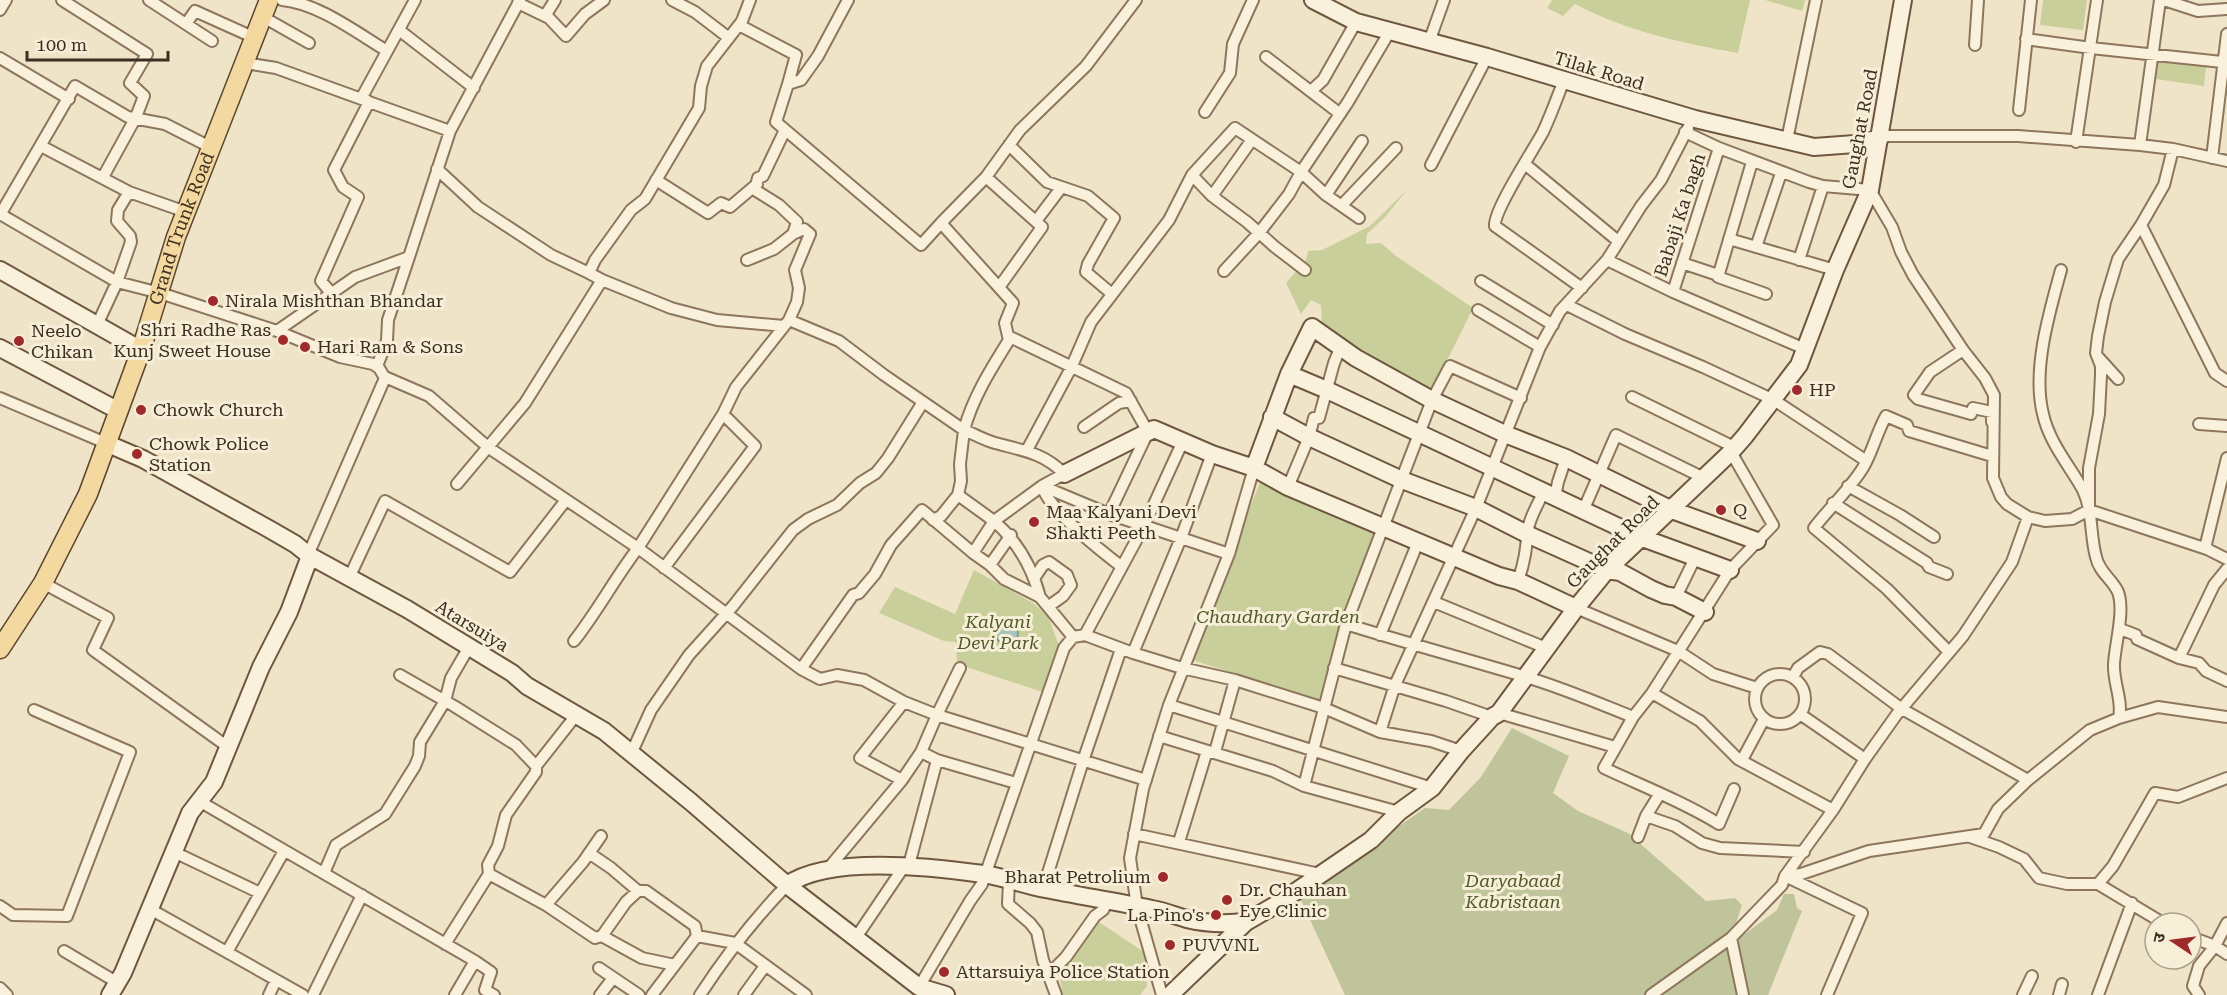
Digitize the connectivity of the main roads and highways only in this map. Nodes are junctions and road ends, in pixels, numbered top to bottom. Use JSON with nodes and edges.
{"nodes":[{"id":1,"x":269,"y":0,"type":"edge"},
{"id":2,"x":0,"y":649,"type":"edge"}],
"edges":[{"from":1,"to":2,"type":"main road","name":"Grand Trunk Road"}]}
